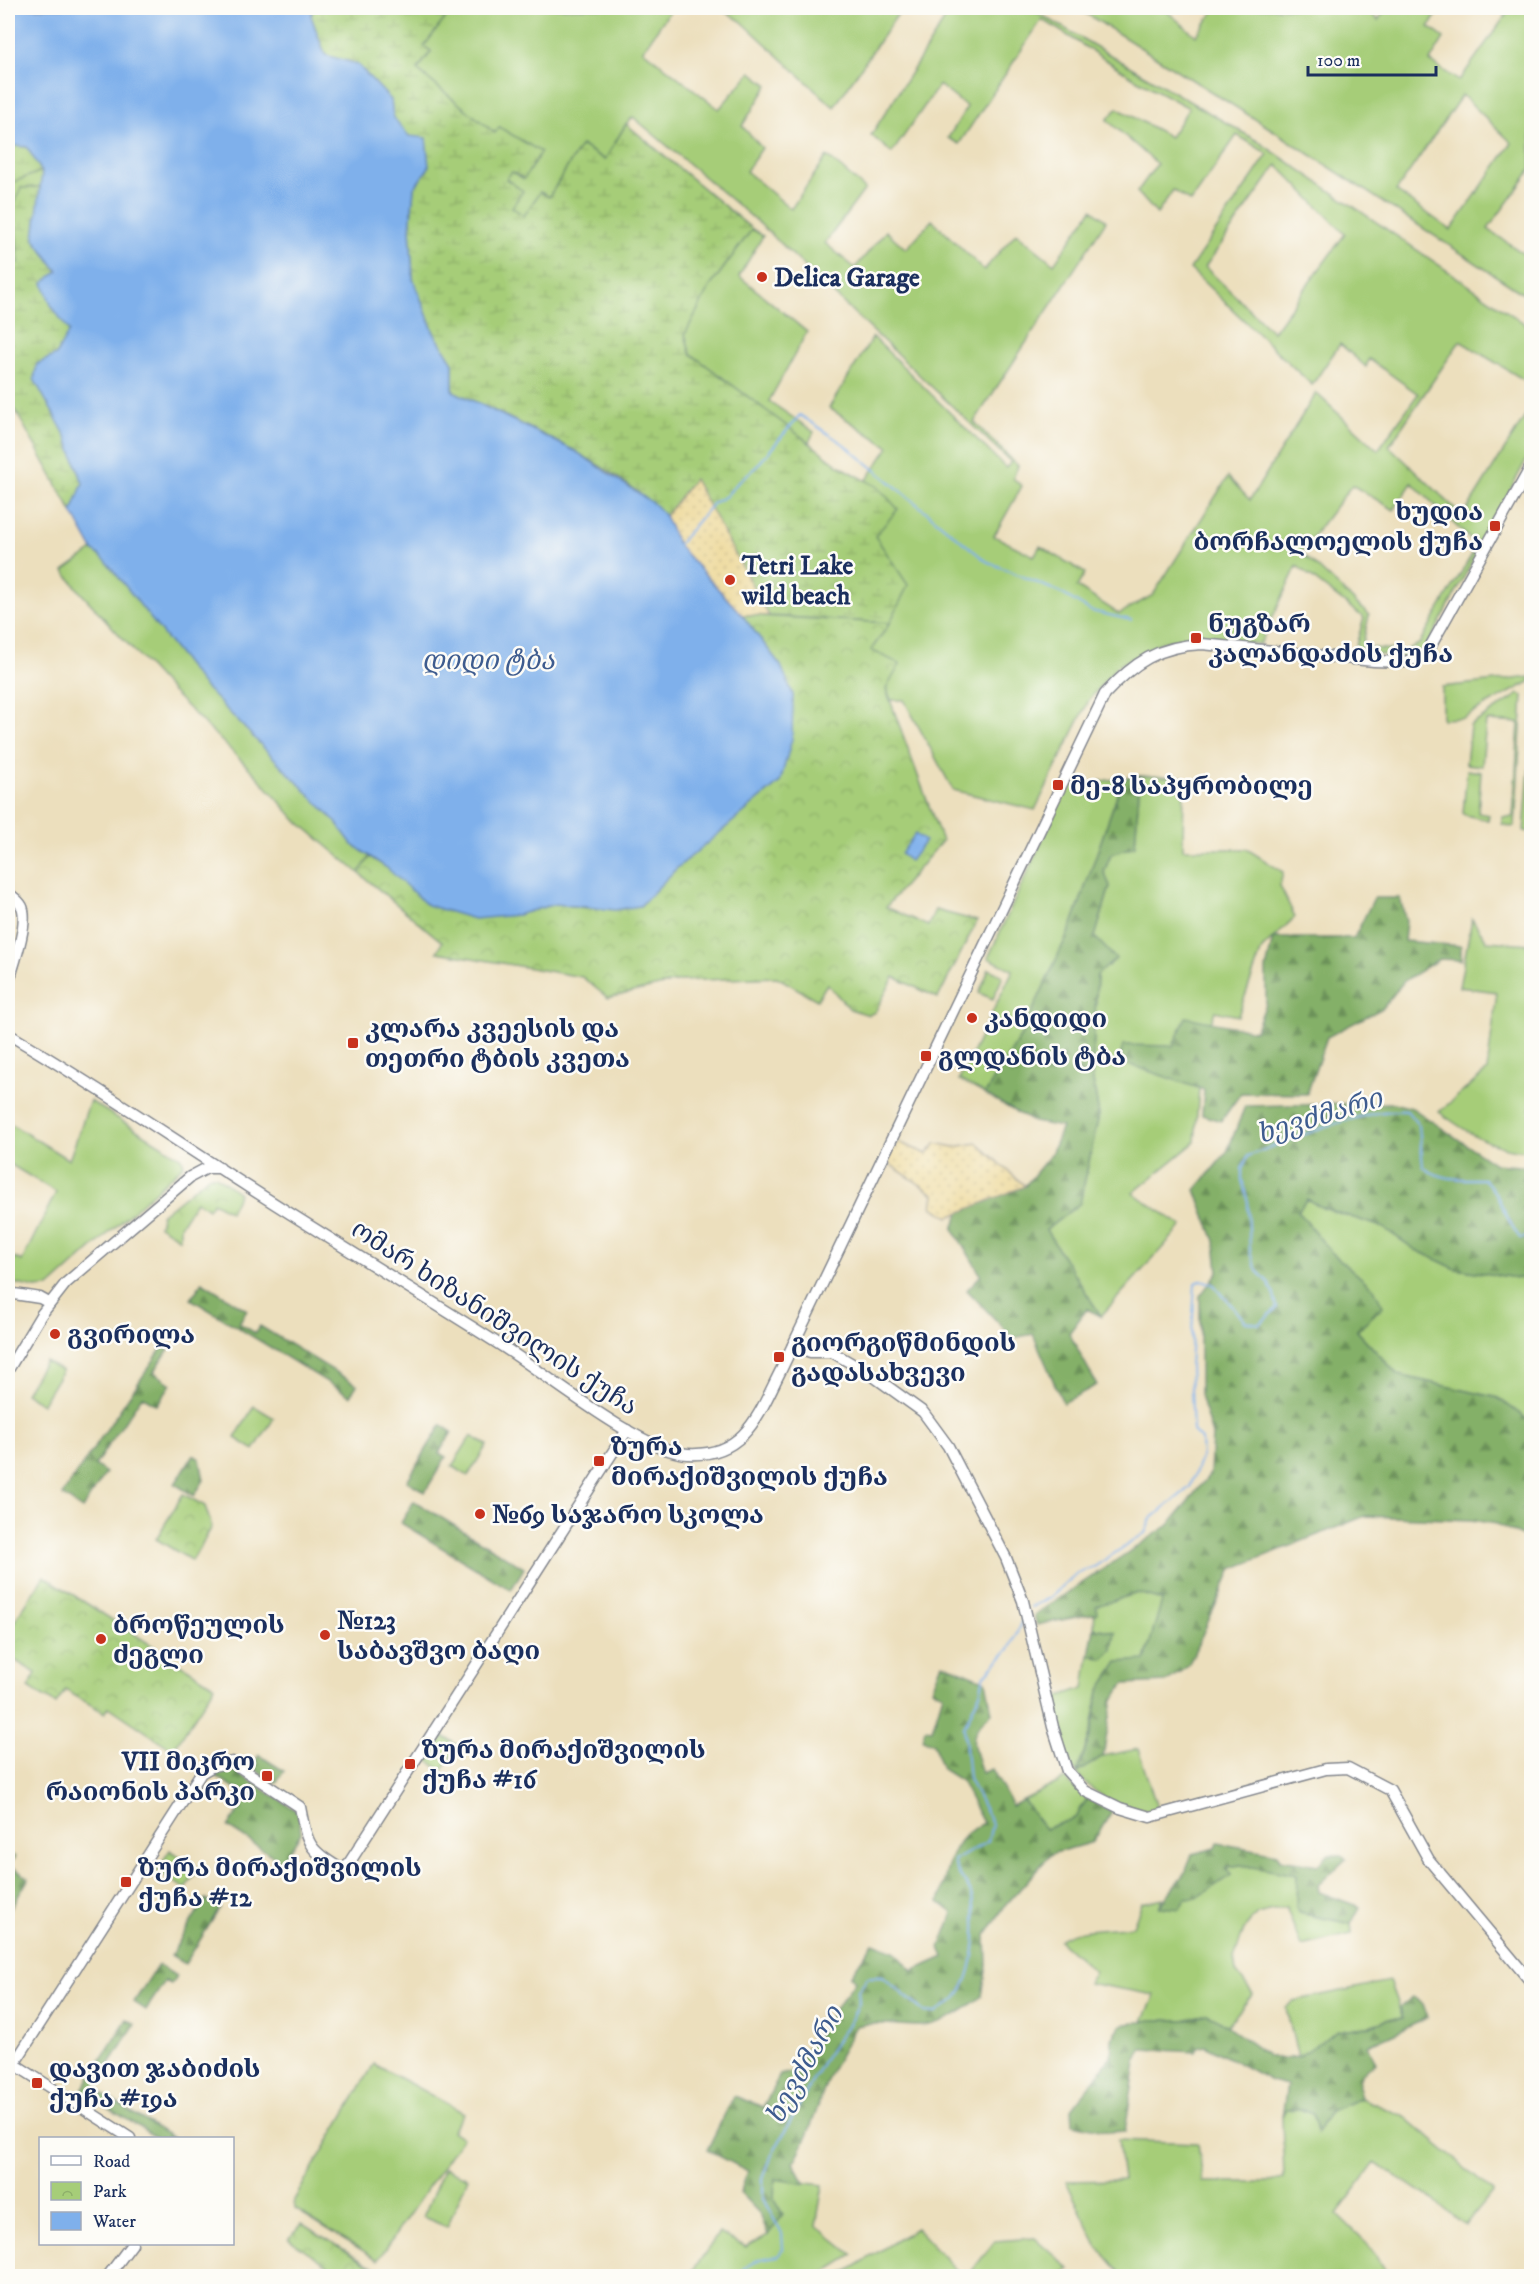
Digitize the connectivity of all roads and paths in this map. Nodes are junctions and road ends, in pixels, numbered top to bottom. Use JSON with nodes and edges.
{"nodes":[{"id":1,"x":1532,"y":465,"type":"edge"},
{"id":2,"x":8,"y":893,"type":"edge"},
{"id":3,"x":8,"y":984,"type":"edge"},
{"id":4,"x":8,"y":1034,"type":"edge"},
{"id":5,"x":186,"y":1146,"type":"junction"},
{"id":6,"x":220,"y":1168,"type":"junction"},
{"id":7,"x":190,"y":1177,"type":"junction"},
{"id":8,"x":8,"y":1293,"type":"edge"},
{"id":9,"x":49,"y":1303,"type":"junction"},
{"id":10,"x":793,"y":1345,"type":"junction"},
{"id":11,"x":8,"y":1370,"type":"edge"},
{"id":12,"x":627,"y":1430,"type":"junction"},
{"id":13,"x":1532,"y":1983,"type":"edge"},
{"id":14,"x":11,"y":2062,"type":"edge"},
{"id":15,"x":127,"y":2137,"type":"edge"},
{"id":16,"x":131,"y":2245,"type":"edge"},
{"id":17,"x":108,"y":2277,"type":"edge"}],
"edges":[{"from":1,"to":10,"type":"main road","name":"ომარ ხიზანიშვილის ქუჩა"},
{"from":2,"to":3,"type":"main road"},
{"from":4,"to":5,"type":"main road","name":"ომარ ხიზანიშვილის ქუჩა"},
{"from":5,"to":6,"type":"main road","name":"ომარ ხიზანიშვილის ქუჩა"},
{"from":5,"to":7,"type":"main road"},
{"from":6,"to":7,"type":"main road"},
{"from":6,"to":12,"type":"main road","name":"ომარ ხიზანიშვილის ქუჩა"},
{"from":7,"to":9,"type":"main road"},
{"from":8,"to":9,"type":"main road"},
{"from":9,"to":11,"type":"main road"},
{"from":10,"to":12,"type":"main road","name":"ომარ ხიზანიშვილის ქუჩა"},
{"from":10,"to":13,"type":"main road"},
{"from":12,"to":14,"type":"main road"},
{"from":14,"to":15,"type":"main road"},
{"from":16,"to":17,"type":"main road"}]}
